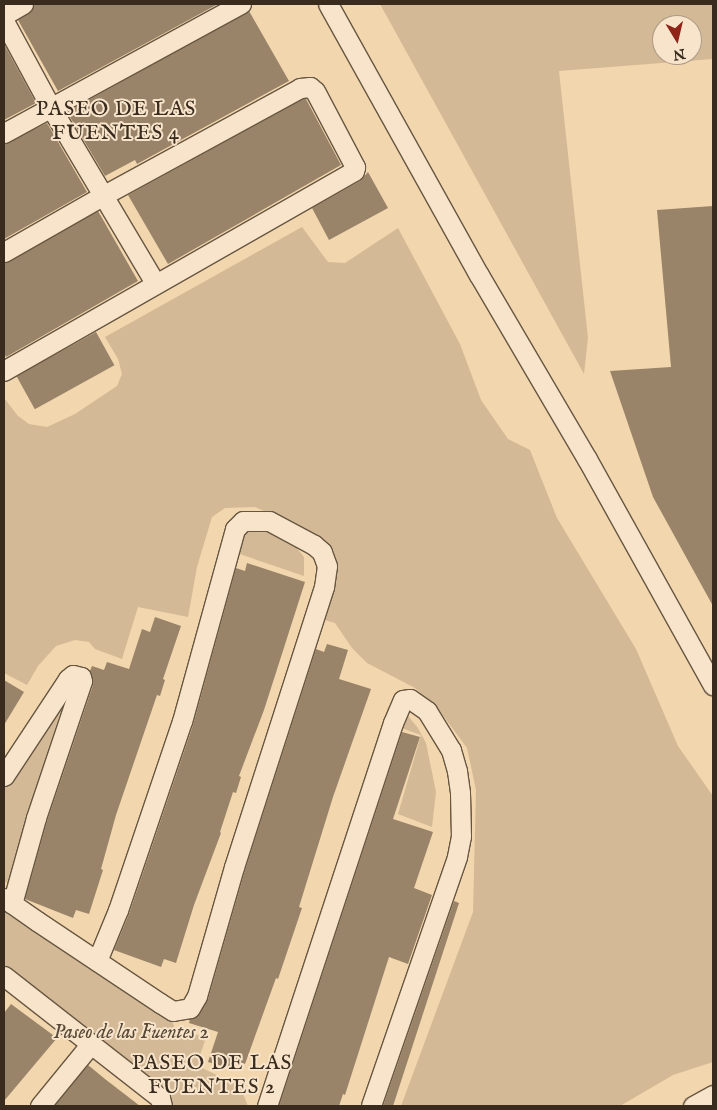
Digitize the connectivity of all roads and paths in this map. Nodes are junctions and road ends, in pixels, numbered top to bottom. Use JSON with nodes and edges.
{"nodes":[{"id":1,"x":23,"y":4,"type":"edge"},
{"id":2,"x":241,"y":4,"type":"edge"},
{"id":3,"x":328,"y":4,"type":"edge"},
{"id":4,"x":4,"y":15,"type":"edge"},
{"id":5,"x":4,"y":21,"type":"edge"},
{"id":6,"x":50,"y":106,"type":"junction"},
{"id":7,"x":4,"y":133,"type":"edge"},
{"id":8,"x":104,"y":195,"type":"junction"},
{"id":9,"x":4,"y":252,"type":"edge"},
{"id":10,"x":155,"y":283,"type":"junction"},
{"id":11,"x":4,"y":371,"type":"edge"},
{"id":12,"x":713,"y":685,"type":"edge"},
{"id":13,"x":4,"y":776,"type":"edge"},
{"id":14,"x":8,"y":901,"type":"edge"},
{"id":15,"x":97,"y":961,"type":"junction"},
{"id":16,"x":6,"y":982,"type":"edge"},
{"id":17,"x":90,"y":1045,"type":"junction"},
{"id":18,"x":713,"y":1095,"type":"edge"},
{"id":19,"x":40,"y":1106,"type":"edge"},
{"id":20,"x":162,"y":1106,"type":"edge"},
{"id":21,"x":267,"y":1106,"type":"edge"},
{"id":22,"x":371,"y":1106,"type":"edge"},
{"id":23,"x":693,"y":1106,"type":"edge"}],
"edges":[{"from":1,"to":4,"type":"street"},
{"from":2,"to":6,"type":"street"},
{"from":3,"to":12,"type":"street"},
{"from":5,"to":6,"type":"street"},
{"from":6,"to":7,"type":"street"},
{"from":6,"to":8,"type":"street"},
{"from":8,"to":9,"type":"street"},
{"from":8,"to":10,"type":"street"},
{"from":8,"to":10,"type":"street"},
{"from":10,"to":11,"type":"street"},
{"from":13,"to":14,"type":"street"},
{"from":14,"to":15,"type":"street"},
{"from":15,"to":15,"type":"street"},
{"from":16,"to":17,"type":"street"},
{"from":17,"to":19,"type":"street"},
{"from":17,"to":20,"type":"street"},
{"from":18,"to":23,"type":"street"},
{"from":21,"to":22,"type":"street"}]}
